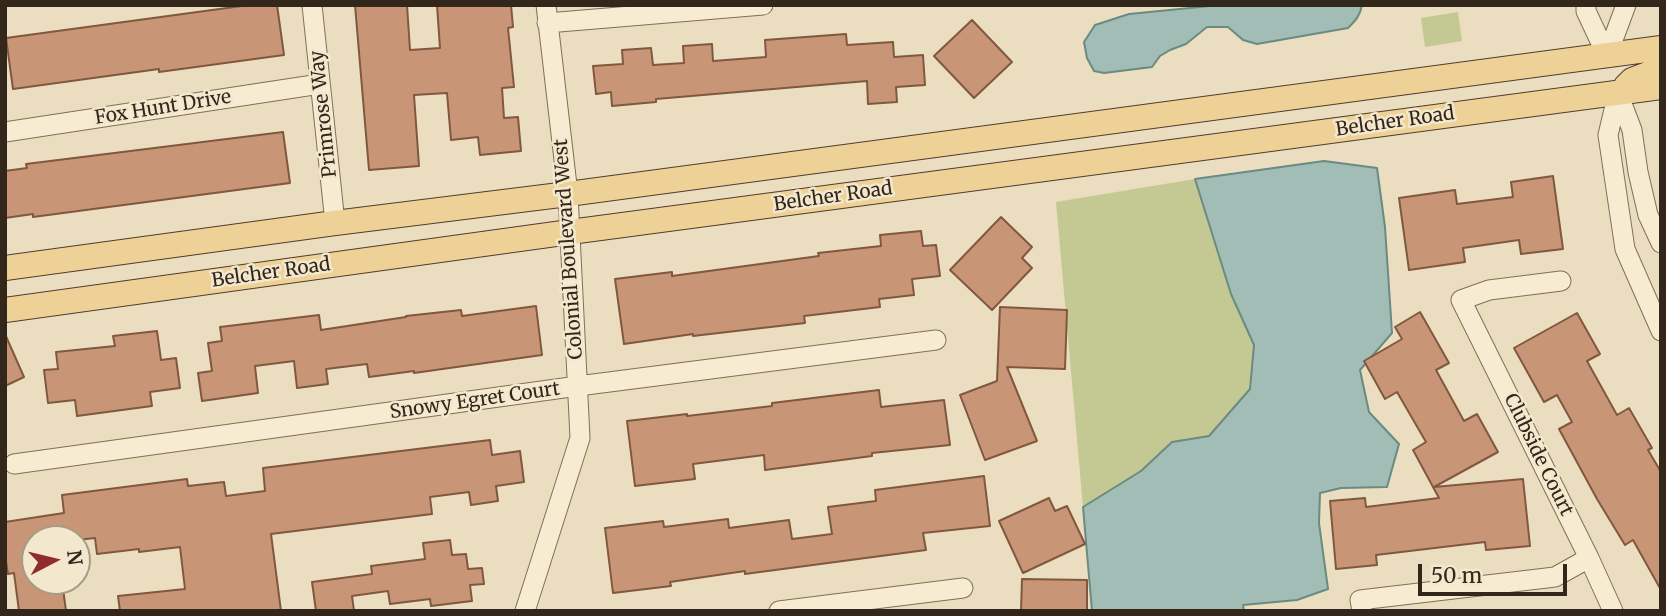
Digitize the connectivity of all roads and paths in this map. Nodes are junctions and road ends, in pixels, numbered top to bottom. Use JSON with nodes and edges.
{"nodes":[{"id":1,"x":312,"y":5,"type":"edge"},
{"id":2,"x":763,"y":5,"type":"edge"},
{"id":3,"x":1586,"y":5,"type":"edge"},
{"id":4,"x":1626,"y":5,"type":"edge"},
{"id":5,"x":546,"y":14,"type":"edge"},
{"id":6,"x":1661,"y":48,"type":"edge"},
{"id":7,"x":1607,"y":56,"type":"junction"},
{"id":8,"x":1661,"y":69,"type":"edge"},
{"id":9,"x":320,"y":84,"type":"junction"},
{"id":10,"x":1661,"y":87,"type":"edge"},
{"id":11,"x":1618,"y":93,"type":"junction"},
{"id":12,"x":1458,"y":114,"type":"junction"},
{"id":13,"x":5,"y":132,"type":"edge"},
{"id":14,"x":568,"y":194,"type":"junction"},
{"id":15,"x":335,"y":223,"type":"junction"},
{"id":16,"x":570,"y":232,"type":"junction"},
{"id":17,"x":1661,"y":243,"type":"edge"},
{"id":18,"x":5,"y":268,"type":"edge"},
{"id":19,"x":1561,"y":281,"type":"dead end"},
{"id":20,"x":5,"y":310,"type":"edge"},
{"id":21,"x":1661,"y":331,"type":"edge"},
{"id":22,"x":936,"y":340,"type":"dead end"},
{"id":23,"x":578,"y":386,"type":"junction"},
{"id":24,"x":14,"y":464,"type":"dead end"},
{"id":25,"x":1589,"y":558,"type":"junction"},
{"id":26,"x":963,"y":588,"type":"dead end"},
{"id":27,"x":525,"y":611,"type":"edge"},
{"id":28,"x":779,"y":611,"type":"edge"},
{"id":29,"x":1362,"y":611,"type":"edge"},
{"id":30,"x":1613,"y":611,"type":"edge"}],
"edges":[{"from":1,"to":9,"type":"street","name":"Primrose Way"},
{"from":2,"to":5,"type":"street"},
{"from":3,"to":7,"type":"street"},
{"from":4,"to":7,"type":"street"},
{"from":5,"to":14,"type":"street","name":"Colonial Boulevard West"},
{"from":6,"to":7,"type":"main road","name":"Belcher Road"},
{"from":7,"to":12,"type":"main road"},
{"from":7,"to":14,"type":"main road","name":"Belcher Road"},
{"from":8,"to":11,"type":"main road"},
{"from":9,"to":13,"type":"street","name":"Fox Hunt Drive"},
{"from":9,"to":15,"type":"street","name":"Primrose Way"},
{"from":10,"to":11,"type":"main road","name":"Belcher Road"},
{"from":11,"to":12,"type":"main road","name":"Belcher Road"},
{"from":11,"to":17,"type":"street"},
{"from":11,"to":21,"type":"street"},
{"from":12,"to":16,"type":"main road","name":"Belcher Road"},
{"from":14,"to":15,"type":"main road","name":"Belcher Road"},
{"from":14,"to":16,"type":"street","name":"Colonial Boulevard West"},
{"from":15,"to":18,"type":"main road","name":"Belcher Road"},
{"from":16,"to":20,"type":"main road","name":"Belcher Road"},
{"from":16,"to":23,"type":"street","name":"Colonial Boulevard West"},
{"from":19,"to":25,"type":"street","name":"Clubside Court"},
{"from":22,"to":23,"type":"street","name":"Snowy Egret Court"},
{"from":23,"to":24,"type":"street","name":"Snowy Egret Court"},
{"from":23,"to":27,"type":"street","name":"Colonial Boulevard West"},
{"from":25,"to":29,"type":"street"},
{"from":25,"to":30,"type":"street","name":"Clubside Court"},
{"from":26,"to":28,"type":"street"}]}
